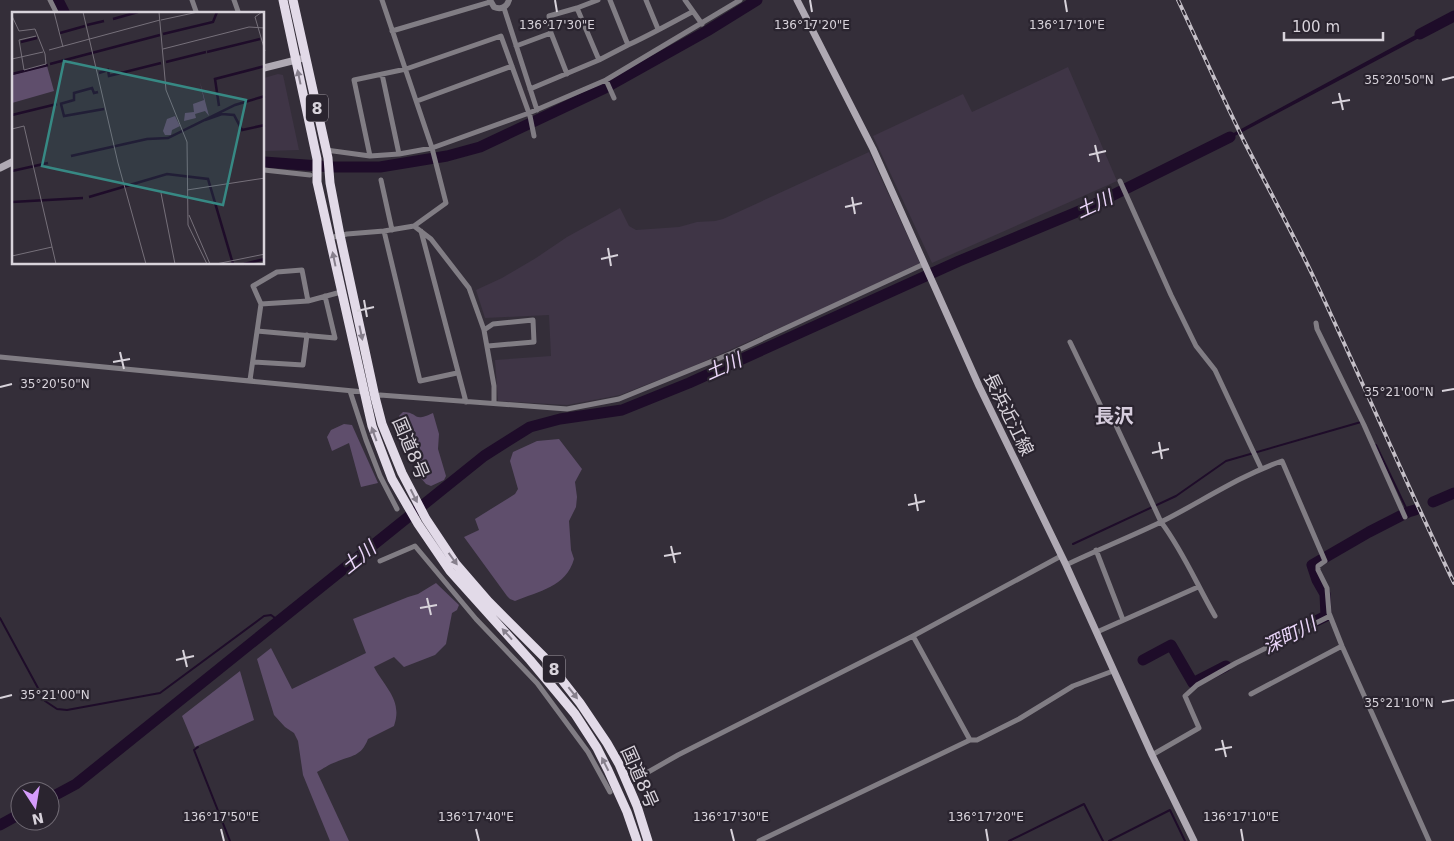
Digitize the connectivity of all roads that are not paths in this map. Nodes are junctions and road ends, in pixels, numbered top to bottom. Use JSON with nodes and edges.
{"nodes":[{"id":1,"x":50,"y":0,"type":"edge"},
{"id":2,"x":192,"y":0,"type":"edge"},
{"id":3,"x":234,"y":0,"type":"edge"},
{"id":4,"x":283,"y":0,"type":"edge"},
{"id":5,"x":293,"y":0,"type":"edge"},
{"id":6,"x":382,"y":0,"type":"edge"},
{"id":7,"x":509,"y":0,"type":"edge"},
{"id":8,"x":598,"y":0,"type":"edge"},
{"id":9,"x":610,"y":0,"type":"edge"},
{"id":10,"x":646,"y":0,"type":"edge"},
{"id":11,"x":685,"y":0,"type":"edge"},
{"id":12,"x":740,"y":0,"type":"edge"},
{"id":13,"x":797,"y":0,"type":"edge"},
{"id":14,"x":490,"y":1,"type":"edge"},
{"id":15,"x":504,"y":8,"type":"junction"},
{"id":16,"x":577,"y":8,"type":"junction"},
{"id":17,"x":56,"y":12,"type":"edge"},
{"id":18,"x":196,"y":12,"type":"edge"},
{"id":19,"x":238,"y":12,"type":"edge"},
{"id":20,"x":692,"y":12,"type":"junction"},
{"id":21,"x":702,"y":24,"type":"junction"},
{"id":22,"x":658,"y":29,"type":"junction"},
{"id":23,"x":392,"y":31,"type":"junction"},
{"id":24,"x":551,"y":33,"type":"junction"},
{"id":25,"x":628,"y":45,"type":"junction"},
{"id":26,"x":516,"y":46,"type":"junction"},
{"id":27,"x":306,"y":58,"type":"junction"},
{"id":28,"x":295,"y":60,"type":"junction"},
{"id":29,"x":599,"y":60,"type":"junction"},
{"id":30,"x":512,"y":66,"type":"junction"},
{"id":31,"x":265,"y":68,"type":"edge"},
{"id":32,"x":406,"y":69,"type":"junction"},
{"id":33,"x":382,"y":74,"type":"junction"},
{"id":34,"x":567,"y":74,"type":"junction"},
{"id":35,"x":606,"y":80,"type":"junction"},
{"id":36,"x":530,"y":89,"type":"junction"},
{"id":37,"x":614,"y":98,"type":"dead end"},
{"id":38,"x":417,"y":101,"type":"junction"},
{"id":39,"x":536,"y":110,"type":"junction"},
{"id":40,"x":530,"y":114,"type":"junction"},
{"id":41,"x":534,"y":135,"type":"dead end"},
{"id":42,"x":433,"y":149,"type":"junction"},
{"id":43,"x":327,"y":154,"type":"junction"},
{"id":44,"x":399,"y":154,"type":"junction"},
{"id":45,"x":370,"y":156,"type":"junction"},
{"id":46,"x":12,"y":162,"type":"edge"},
{"id":47,"x":0,"y":168,"type":"edge"},
{"id":48,"x":265,"y":170,"type":"edge"},
{"id":49,"x":310,"y":175,"type":"dead end"},
{"id":50,"x":381,"y":180,"type":"dead end"},
{"id":51,"x":1120,"y":181,"type":"dead end"},
{"id":52,"x":414,"y":226,"type":"junction"},
{"id":53,"x":392,"y":230,"type":"junction"},
{"id":54,"x":384,"y":231,"type":"junction"},
{"id":55,"x":421,"y":231,"type":"junction"},
{"id":56,"x":340,"y":235,"type":"junction"},
{"id":57,"x":329,"y":238,"type":"junction"},
{"id":58,"x":925,"y":266,"type":"junction"},
{"id":59,"x":341,"y":292,"type":"junction"},
{"id":60,"x":325,"y":296,"type":"junction"},
{"id":61,"x":308,"y":301,"type":"junction"},
{"id":62,"x":261,"y":304,"type":"junction"},
{"id":63,"x":1316,"y":322,"type":"dead end"},
{"id":64,"x":257,"y":330,"type":"junction"},
{"id":65,"x":484,"y":330,"type":"junction"},
{"id":66,"x":307,"y":335,"type":"junction"},
{"id":67,"x":1070,"y":342,"type":"dead end"},
{"id":68,"x":488,"y":346,"type":"junction"},
{"id":69,"x":0,"y":357,"type":"edge"},
{"id":70,"x":253,"y":362,"type":"junction"},
{"id":71,"x":457,"y":373,"type":"junction"},
{"id":72,"x":250,"y":380,"type":"junction"},
{"id":73,"x":350,"y":391,"type":"junction"},
{"id":74,"x":364,"y":392,"type":"junction"},
{"id":75,"x":375,"y":397,"type":"junction"},
{"id":76,"x":466,"y":402,"type":"junction"},
{"id":77,"x":494,"y":403,"type":"junction"},
{"id":78,"x":1261,"y":468,"type":"junction"},
{"id":79,"x":397,"y":509,"type":"dead end"},
{"id":80,"x":1405,"y":517,"type":"dead end"},
{"id":81,"x":422,"y":522,"type":"junction"},
{"id":82,"x":1161,"y":522,"type":"junction"},
{"id":83,"x":1096,"y":550,"type":"junction"},
{"id":84,"x":1061,"y":556,"type":"junction"},
{"id":85,"x":380,"y":561,"type":"dead end"},
{"id":86,"x":1066,"y":566,"type":"junction"},
{"id":87,"x":1198,"y":587,"type":"junction"},
{"id":88,"x":1215,"y":616,"type":"dead end"},
{"id":89,"x":1330,"y":616,"type":"junction"},
{"id":90,"x":1123,"y":620,"type":"junction"},
{"id":91,"x":1097,"y":632,"type":"junction"},
{"id":92,"x":913,"y":636,"type":"junction"},
{"id":93,"x":1342,"y":646,"type":"junction"},
{"id":94,"x":1114,"y":671,"type":"junction"},
{"id":95,"x":1251,"y":694,"type":"dead end"},
{"id":96,"x":970,"y":740,"type":"junction"},
{"id":97,"x":1152,"y":755,"type":"junction"},
{"id":98,"x":636,"y":779,"type":"dead end"},
{"id":99,"x":610,"y":792,"type":"dead end"},
{"id":100,"x":636,"y":841,"type":"edge"},
{"id":101,"x":648,"y":841,"type":"edge"},
{"id":102,"x":759,"y":841,"type":"edge"},
{"id":103,"x":1194,"y":841,"type":"edge"},
{"id":104,"x":1429,"y":841,"type":"edge"}],
"edges":[{"from":1,"to":17,"type":"street"},
{"from":2,"to":18,"type":"street"},
{"from":3,"to":19,"type":"street"},
{"from":4,"to":28,"type":"highway","name":"国道8号","number":"8"},
{"from":5,"to":27,"type":"highway","name":"国道8号","number":"8"},
{"from":6,"to":23,"type":"street"},
{"from":7,"to":15,"type":"street"},
{"from":8,"to":16,"type":"street"},
{"from":9,"to":25,"type":"street"},
{"from":10,"to":22,"type":"street"},
{"from":11,"to":20,"type":"street"},
{"from":12,"to":21,"type":"street"},
{"from":13,"to":58,"type":"main road","name":"長浜近江線"},
{"from":14,"to":15,"type":"street"},
{"from":14,"to":23,"type":"street"},
{"from":15,"to":26,"type":"street"},
{"from":16,"to":24,"type":"street"},
{"from":16,"to":29,"type":"street"},
{"from":20,"to":21,"type":"street"},
{"from":20,"to":22,"type":"street"},
{"from":21,"to":35,"type":"street"},
{"from":22,"to":25,"type":"street"},
{"from":23,"to":32,"type":"street"},
{"from":24,"to":26,"type":"street"},
{"from":24,"to":34,"type":"street"},
{"from":25,"to":29,"type":"street"},
{"from":26,"to":36,"type":"street"},
{"from":27,"to":28,"type":"main road"},
{"from":27,"to":43,"type":"highway","name":"国道8号","number":"8"},
{"from":28,"to":31,"type":"main road"},
{"from":57,"to":28,"type":"highway","name":"国道8号","number":"8","one_way":true},
{"from":29,"to":34,"type":"street"},
{"from":30,"to":32,"type":"street"},
{"from":30,"to":38,"type":"street"},
{"from":30,"to":40,"type":"street"},
{"from":32,"to":33,"type":"street"},
{"from":32,"to":38,"type":"street"},
{"from":33,"to":44,"type":"street"},
{"from":33,"to":45,"type":"street"},
{"from":34,"to":36,"type":"street"},
{"from":35,"to":37,"type":"street"},
{"from":35,"to":39,"type":"street"},
{"from":36,"to":39,"type":"street"},
{"from":38,"to":42,"type":"street"},
{"from":39,"to":40,"type":"street"},
{"from":40,"to":41,"type":"street"},
{"from":40,"to":42,"type":"street"},
{"from":42,"to":44,"type":"street"},
{"from":42,"to":52,"type":"street"},
{"from":43,"to":45,"type":"street"},
{"from":43,"to":56,"type":"highway","name":"国道8号","number":"8"},
{"from":44,"to":45,"type":"street"},
{"from":46,"to":47,"type":"main road"},
{"from":48,"to":49,"type":"street"},
{"from":50,"to":53,"type":"street"},
{"from":51,"to":78,"type":"street"},
{"from":52,"to":53,"type":"street"},
{"from":52,"to":55,"type":"street"},
{"from":53,"to":54,"type":"street"},
{"from":54,"to":56,"type":"street"},
{"from":54,"to":71,"type":"street"},
{"from":55,"to":65,"type":"street"},
{"from":55,"to":71,"type":"street"},
{"from":56,"to":57,"type":"street"},
{"from":56,"to":75,"type":"highway","name":"国道8号","number":"8","one_way":true},
{"from":59,"to":57,"type":"highway","name":"国道8号","number":"8","one_way":true},
{"from":58,"to":77,"type":"street"},
{"from":58,"to":84,"type":"main road","name":"長浜近江線"},
{"from":59,"to":60,"type":"street"},
{"from":59,"to":74,"type":"highway","name":"国道8号","number":"8"},
{"from":60,"to":61,"type":"street"},
{"from":60,"to":66,"type":"street"},
{"from":61,"to":62,"type":"street"},
{"from":61,"to":62,"type":"street"},
{"from":62,"to":64,"type":"street"},
{"from":63,"to":80,"type":"street"},
{"from":64,"to":66,"type":"street"},
{"from":64,"to":70,"type":"street"},
{"from":65,"to":68,"type":"street"},
{"from":65,"to":68,"type":"street"},
{"from":66,"to":70,"type":"street"},
{"from":67,"to":82,"type":"street"},
{"from":68,"to":77,"type":"street"},
{"from":69,"to":72,"type":"street"},
{"from":70,"to":72,"type":"street"},
{"from":71,"to":76,"type":"street"},
{"from":72,"to":73,"type":"street"},
{"from":73,"to":74,"type":"street"},
{"from":73,"to":79,"type":"street"},
{"from":81,"to":74,"type":"highway","name":"国道8号","number":"8","one_way":true},
{"from":75,"to":76,"type":"street"},
{"from":75,"to":81,"type":"highway","name":"国道8号","number":"8","one_way":true},
{"from":76,"to":77,"type":"street"},
{"from":78,"to":82,"type":"street"},
{"from":78,"to":89,"type":"street"},
{"from":100,"to":81,"type":"highway","name":"国道8号","number":"8","one_way":true},
{"from":81,"to":101,"type":"highway","name":"国道8号","number":"8","one_way":true},
{"from":82,"to":83,"type":"street"},
{"from":82,"to":87,"type":"street"},
{"from":83,"to":86,"type":"street"},
{"from":83,"to":90,"type":"street"},
{"from":84,"to":86,"type":"main road","name":"長浜近江線"},
{"from":84,"to":92,"type":"street"},
{"from":85,"to":99,"type":"street"},
{"from":86,"to":91,"type":"main road","name":"長浜近江線"},
{"from":87,"to":88,"type":"street"},
{"from":87,"to":90,"type":"street"},
{"from":89,"to":93,"type":"street"},
{"from":89,"to":97,"type":"street"},
{"from":90,"to":91,"type":"street"},
{"from":91,"to":94,"type":"main road","name":"長浜近江線"},
{"from":92,"to":96,"type":"street"},
{"from":92,"to":98,"type":"street"},
{"from":93,"to":95,"type":"street"},
{"from":93,"to":104,"type":"street"},
{"from":94,"to":96,"type":"street"},
{"from":94,"to":97,"type":"main road","name":"長浜近江線"},
{"from":96,"to":102,"type":"street"},
{"from":97,"to":103,"type":"main road","name":"長浜近江線"}]}
